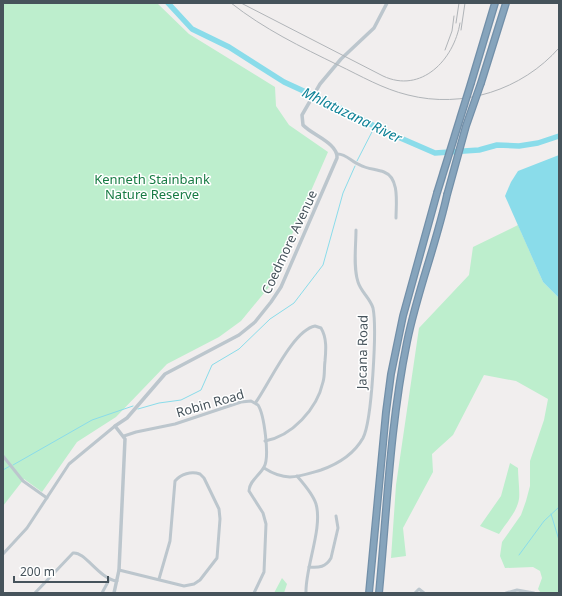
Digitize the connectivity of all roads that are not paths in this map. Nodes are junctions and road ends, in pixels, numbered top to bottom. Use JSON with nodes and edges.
{"nodes":[{"id":1,"x":386,"y":3,"type":"edge"},
{"id":2,"x":495,"y":3,"type":"edge"},
{"id":3,"x":506,"y":3,"type":"edge"},
{"id":4,"x":338,"y":154,"type":"junction"},
{"id":5,"x":396,"y":218,"type":"dead end"},
{"id":6,"x":356,"y":230,"type":"dead end"},
{"id":7,"x":256,"y":402,"type":"junction"},
{"id":8,"x":115,"y":426,"type":"junction"},
{"id":9,"x":124,"y":436,"type":"junction"},
{"id":10,"x":265,"y":441,"type":"junction"},
{"id":11,"x":3,"y":456,"type":"edge"},
{"id":12,"x":264,"y":468,"type":"junction"},
{"id":13,"x":297,"y":476,"type":"junction"},
{"id":14,"x":47,"y":498,"type":"junction"},
{"id":15,"x":336,"y":516,"type":"dead end"},
{"id":16,"x":3,"y":554,"type":"edge"},
{"id":17,"x":309,"y":567,"type":"junction"},
{"id":18,"x":119,"y":570,"type":"junction"},
{"id":19,"x":159,"y":579,"type":"junction"},
{"id":20,"x":109,"y":580,"type":"junction"},
{"id":21,"x":117,"y":581,"type":"junction"},
{"id":22,"x":35,"y":593,"type":"edge"},
{"id":23,"x":102,"y":593,"type":"edge"},
{"id":24,"x":114,"y":593,"type":"edge"},
{"id":25,"x":254,"y":593,"type":"edge"},
{"id":26,"x":306,"y":593,"type":"edge"},
{"id":27,"x":369,"y":593,"type":"edge"},
{"id":28,"x":379,"y":593,"type":"edge"},
{"id":29,"x":415,"y":593,"type":"edge"},
{"id":30,"x":424,"y":593,"type":"edge"},
{"id":31,"x":506,"y":593,"type":"edge"},
{"id":32,"x":534,"y":593,"type":"edge"}],
"edges":[{"from":1,"to":4,"type":"street"},
{"from":2,"to":27,"type":"highway","bridge":true},
{"from":3,"to":28,"type":"highway","bridge":true},
{"from":4,"to":5,"type":"street"},
{"from":4,"to":8,"type":"street","name":"Coedmore Avenue"},
{"from":6,"to":13,"type":"street","name":"Jacana Road"},
{"from":7,"to":9,"type":"street","name":"Robin Road"},
{"from":7,"to":10,"type":"street","name":"Robin Road"},
{"from":7,"to":10,"type":"street"},
{"from":8,"to":9,"type":"street"},
{"from":8,"to":14,"type":"street","name":"Coedmore Avenue"},
{"from":9,"to":18,"type":"street"},
{"from":10,"to":12,"type":"street","name":"Robin Road"},
{"from":11,"to":14,"type":"street"},
{"from":12,"to":13,"type":"street"},
{"from":12,"to":25,"type":"street"},
{"from":13,"to":17,"type":"street"},
{"from":14,"to":16,"type":"street","name":"Coedmore Avenue"},
{"from":15,"to":17,"type":"street"},
{"from":17,"to":26,"type":"street"},
{"from":18,"to":19,"type":"street"},
{"from":18,"to":21,"type":"street"},
{"from":19,"to":19,"type":"street"},
{"from":20,"to":21,"type":"street"},
{"from":20,"to":22,"type":"street"},
{"from":20,"to":23,"type":"street"},
{"from":21,"to":24,"type":"street"},
{"from":29,"to":30,"type":"street"},
{"from":31,"to":32,"type":"street"}]}
